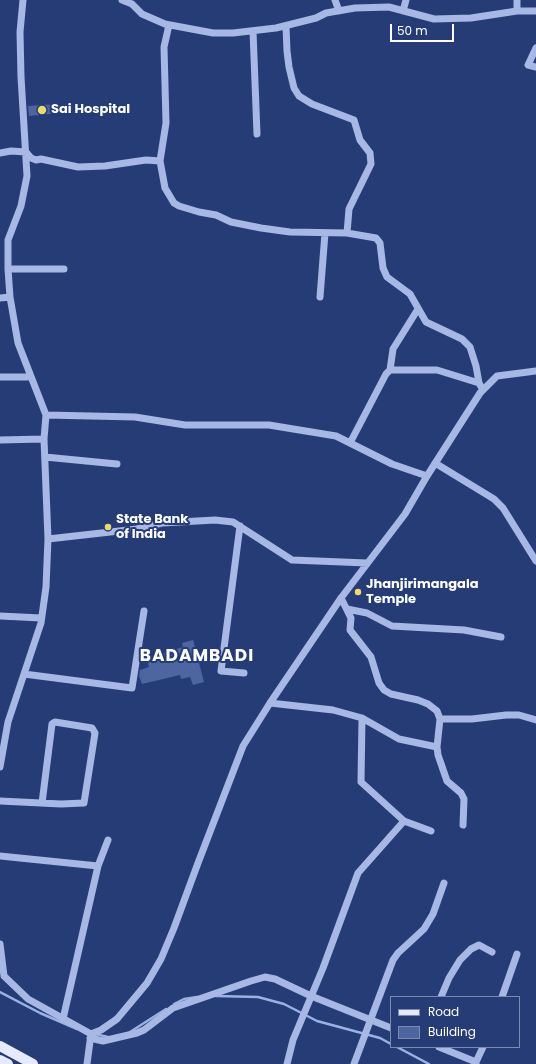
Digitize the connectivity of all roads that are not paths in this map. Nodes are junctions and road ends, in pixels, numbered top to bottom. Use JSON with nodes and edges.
{"nodes":[{"id":1,"x":23,"y":0,"type":"edge"},
{"id":2,"x":122,"y":0,"type":"edge"},
{"id":3,"x":335,"y":0,"type":"edge"},
{"id":4,"x":406,"y":0,"type":"edge"},
{"id":5,"x":517,"y":0,"type":"edge"},
{"id":6,"x":135,"y":3,"type":"edge"},
{"id":7,"x":338,"y":11,"type":"junction"},
{"id":8,"x":403,"y":11,"type":"junction"},
{"id":9,"x":517,"y":11,"type":"junction"},
{"id":10,"x":536,"y":11,"type":"edge"},
{"id":11,"x":169,"y":25,"type":"junction"},
{"id":12,"x":286,"y":26,"type":"junction"},
{"id":13,"x":253,"y":31,"type":"junction"},
{"id":14,"x":536,"y":48,"type":"edge"},
{"id":15,"x":536,"y":67,"type":"edge"},
{"id":16,"x":257,"y":134,"type":"dead end"},
{"id":17,"x":26,"y":152,"type":"junction"},
{"id":18,"x":0,"y":153,"type":"edge"},
{"id":19,"x":160,"y":161,"type":"junction"},
{"id":20,"x":325,"y":232,"type":"junction"},
{"id":21,"x":347,"y":233,"type":"junction"},
{"id":22,"x":8,"y":269,"type":"junction"},
{"id":23,"x":64,"y":269,"type":"dead end"},
{"id":24,"x":10,"y":297,"type":"junction"},
{"id":25,"x":320,"y":297,"type":"dead end"},
{"id":26,"x":0,"y":298,"type":"edge"},
{"id":27,"x":418,"y":309,"type":"junction"},
{"id":28,"x":390,"y":370,"type":"junction"},
{"id":29,"x":536,"y":372,"type":"edge"},
{"id":30,"x":31,"y":377,"type":"junction"},
{"id":31,"x":0,"y":378,"type":"edge"},
{"id":32,"x":479,"y":383,"type":"junction"},
{"id":33,"x":484,"y":390,"type":"junction"},
{"id":34,"x":46,"y":415,"type":"junction"},
{"id":35,"x":44,"y":439,"type":"junction"},
{"id":36,"x":0,"y":440,"type":"edge"},
{"id":37,"x":350,"y":443,"type":"junction"},
{"id":38,"x":45,"y":457,"type":"junction"},
{"id":39,"x":435,"y":463,"type":"junction"},
{"id":40,"x":118,"y":464,"type":"dead end"},
{"id":41,"x":427,"y":476,"type":"junction"},
{"id":42,"x":240,"y":526,"type":"junction"},
{"id":43,"x":48,"y":538,"type":"junction"},
{"id":44,"x":536,"y":560,"type":"edge"},
{"id":45,"x":367,"y":563,"type":"junction"},
{"id":46,"x":341,"y":598,"type":"junction"},
{"id":47,"x":347,"y":609,"type":"junction"},
{"id":48,"x":144,"y":611,"type":"dead end"},
{"id":49,"x":0,"y":616,"type":"edge"},
{"id":50,"x":41,"y":618,"type":"junction"},
{"id":51,"x":502,"y":637,"type":"dead end"},
{"id":52,"x":244,"y":673,"type":"dead end"},
{"id":53,"x":24,"y":674,"type":"junction"},
{"id":54,"x":270,"y":703,"type":"junction"},
{"id":55,"x":362,"y":718,"type":"junction"},
{"id":56,"x":440,"y":719,"type":"junction"},
{"id":57,"x":536,"y":720,"type":"edge"},
{"id":58,"x":437,"y":747,"type":"junction"},
{"id":59,"x":0,"y":766,"type":"edge"},
{"id":60,"x":0,"y":801,"type":"edge"},
{"id":61,"x":42,"y":803,"type":"junction"},
{"id":62,"x":404,"y":821,"type":"junction"},
{"id":63,"x":463,"y":825,"type":"dead end"},
{"id":64,"x":431,"y":831,"type":"dead end"},
{"id":65,"x":108,"y":840,"type":"dead end"},
{"id":66,"x":0,"y":856,"type":"edge"},
{"id":67,"x":98,"y":866,"type":"junction"},
{"id":68,"x":444,"y":883,"type":"dead end"},
{"id":69,"x":0,"y":944,"type":"edge"},
{"id":70,"x":492,"y":952,"type":"dead end"},
{"id":71,"x":517,"y":954,"type":"dead end"},
{"id":72,"x":311,"y":996,"type":"junction"},
{"id":73,"x":441,"y":996,"type":"edge"},
{"id":74,"x":502,"y":996,"type":"edge"},
{"id":75,"x":63,"y":1019,"type":"junction"},
{"id":76,"x":369,"y":1019,"type":"junction"},
{"id":77,"x":390,"y":1028,"type":"edge"},
{"id":78,"x":91,"y":1036,"type":"junction"},
{"id":79,"x":0,"y":1046,"type":"edge"},
{"id":80,"x":441,"y":1048,"type":"edge"},
{"id":81,"x":482,"y":1048,"type":"edge"},
{"id":82,"x":476,"y":1063,"type":"edge"},
{"id":83,"x":33,"y":1064,"type":"edge"},
{"id":84,"x":86,"y":1064,"type":"edge"},
{"id":85,"x":287,"y":1064,"type":"edge"},
{"id":86,"x":354,"y":1064,"type":"edge"}],
"edges":[{"from":1,"to":17,"type":"street"},
{"from":2,"to":6,"type":"street"},
{"from":3,"to":7,"type":"street"},
{"from":4,"to":8,"type":"street"},
{"from":5,"to":9,"type":"street"},
{"from":6,"to":11,"type":"street"},
{"from":7,"to":8,"type":"street"},
{"from":7,"to":12,"type":"street"},
{"from":8,"to":9,"type":"street"},
{"from":9,"to":10,"type":"street"},
{"from":11,"to":13,"type":"street"},
{"from":11,"to":19,"type":"street"},
{"from":12,"to":13,"type":"street"},
{"from":12,"to":21,"type":"street"},
{"from":13,"to":16,"type":"street"},
{"from":14,"to":15,"type":"street"},
{"from":17,"to":18,"type":"street"},
{"from":17,"to":19,"type":"street"},
{"from":17,"to":22,"type":"street"},
{"from":19,"to":20,"type":"street"},
{"from":20,"to":21,"type":"street"},
{"from":20,"to":25,"type":"street"},
{"from":21,"to":27,"type":"street"},
{"from":22,"to":23,"type":"street"},
{"from":22,"to":24,"type":"street"},
{"from":24,"to":26,"type":"street"},
{"from":24,"to":30,"type":"street"},
{"from":27,"to":28,"type":"street"},
{"from":27,"to":32,"type":"street"},
{"from":28,"to":32,"type":"street"},
{"from":28,"to":37,"type":"street"},
{"from":29,"to":33,"type":"street"},
{"from":30,"to":31,"type":"street"},
{"from":30,"to":34,"type":"street"},
{"from":32,"to":33,"type":"street"},
{"from":33,"to":39,"type":"street"},
{"from":34,"to":35,"type":"street"},
{"from":34,"to":37,"type":"street"},
{"from":35,"to":36,"type":"street"},
{"from":35,"to":38,"type":"street"},
{"from":37,"to":41,"type":"street"},
{"from":38,"to":40,"type":"street"},
{"from":38,"to":43,"type":"street"},
{"from":39,"to":41,"type":"street"},
{"from":39,"to":44,"type":"street"},
{"from":41,"to":45,"type":"street"},
{"from":42,"to":43,"type":"street"},
{"from":42,"to":45,"type":"street"},
{"from":42,"to":52,"type":"street"},
{"from":43,"to":50,"type":"street"},
{"from":45,"to":46,"type":"street"},
{"from":46,"to":47,"type":"street"},
{"from":46,"to":54,"type":"street"},
{"from":47,"to":51,"type":"street"},
{"from":47,"to":56,"type":"street"},
{"from":48,"to":53,"type":"street"},
{"from":49,"to":50,"type":"street"},
{"from":50,"to":53,"type":"street"},
{"from":53,"to":59,"type":"street"},
{"from":54,"to":55,"type":"street"},
{"from":54,"to":78,"type":"street"},
{"from":55,"to":58,"type":"street"},
{"from":55,"to":62,"type":"street"},
{"from":56,"to":57,"type":"street"},
{"from":56,"to":58,"type":"street"},
{"from":58,"to":63,"type":"street"},
{"from":60,"to":61,"type":"street"},
{"from":61,"to":61,"type":"street"},
{"from":62,"to":64,"type":"street"},
{"from":62,"to":72,"type":"street"},
{"from":65,"to":67,"type":"street"},
{"from":66,"to":67,"type":"street"},
{"from":67,"to":75,"type":"street"},
{"from":68,"to":76,"type":"street"},
{"from":69,"to":75,"type":"street"},
{"from":70,"to":73,"type":"street"},
{"from":71,"to":74,"type":"street"},
{"from":72,"to":76,"type":"street"},
{"from":72,"to":78,"type":"street"},
{"from":72,"to":85,"type":"street"},
{"from":75,"to":78,"type":"street"},
{"from":76,"to":77,"type":"street"},
{"from":76,"to":86,"type":"street"},
{"from":78,"to":84,"type":"street"},
{"from":79,"to":83,"type":"main road"},
{"from":80,"to":82,"type":"street"},
{"from":81,"to":82,"type":"street"}]}
